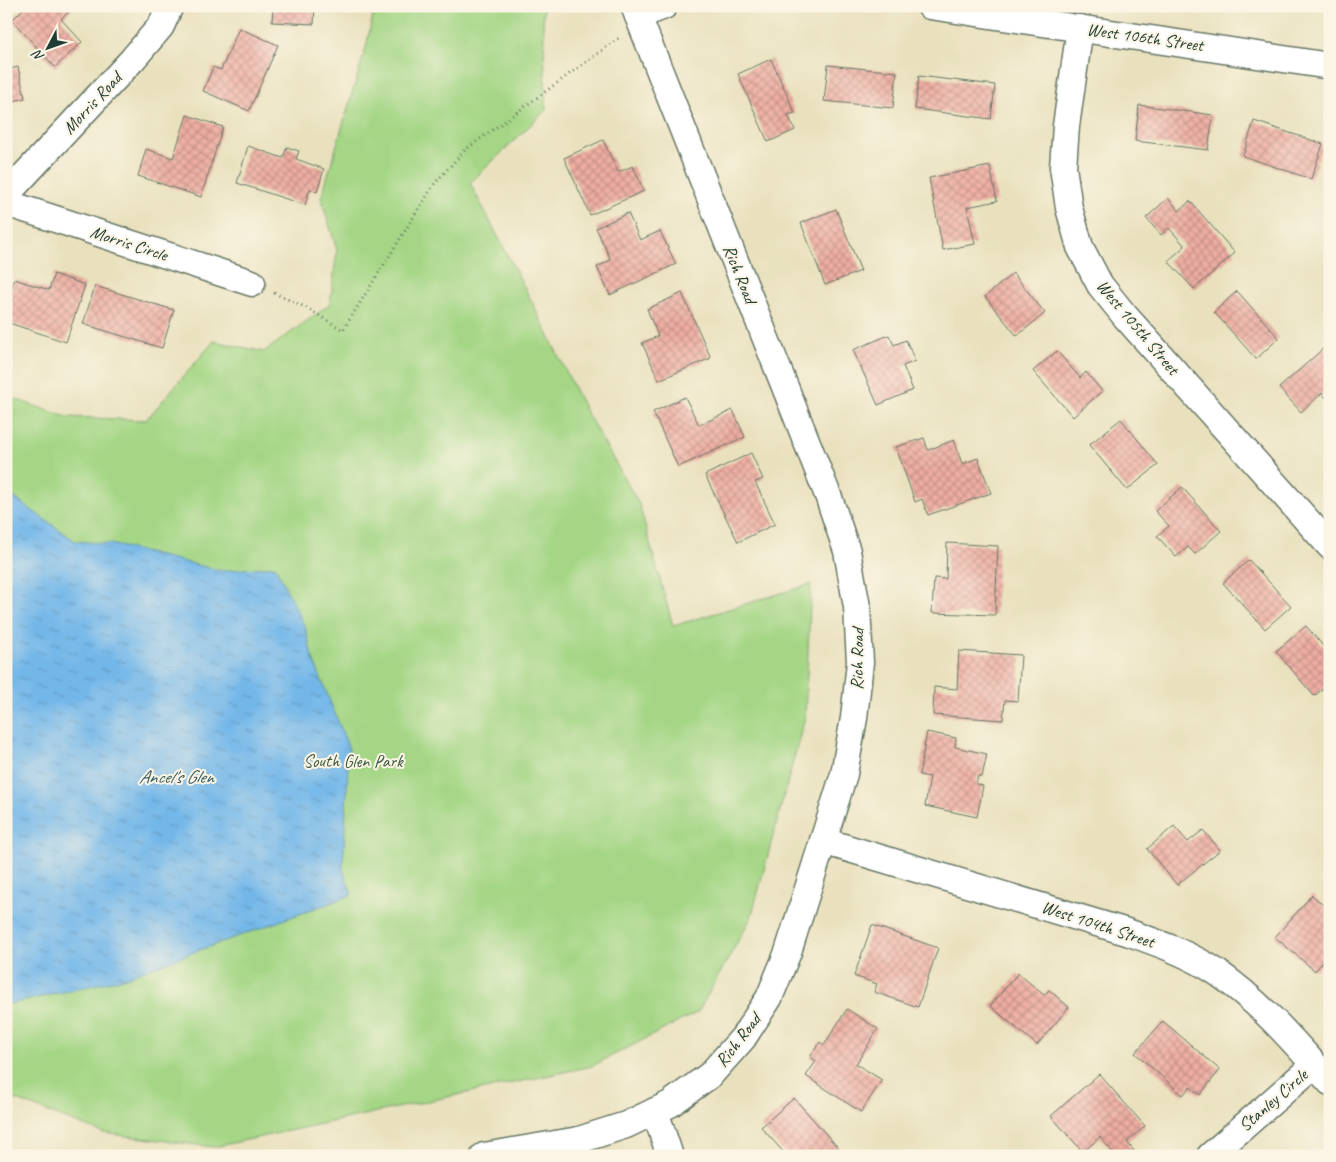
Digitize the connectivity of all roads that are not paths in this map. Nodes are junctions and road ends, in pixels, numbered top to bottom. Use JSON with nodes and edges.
{"nodes":[{"id":1,"x":170,"y":6,"type":"edge"},
{"id":2,"x":664,"y":6,"type":"edge"},
{"id":3,"x":930,"y":6,"type":"edge"},
{"id":4,"x":638,"y":16,"type":"edge"},
{"id":5,"x":1080,"y":28,"type":"junction"},
{"id":6,"x":1330,"y":66,"type":"edge"},
{"id":7,"x":6,"y":195,"type":"edge"},
{"id":8,"x":6,"y":203,"type":"edge"},
{"id":9,"x":252,"y":282,"type":"road end"},
{"id":10,"x":1330,"y":546,"type":"edge"},
{"id":11,"x":823,"y":841,"type":"junction"},
{"id":12,"x":1322,"y":1074,"type":"edge"},
{"id":13,"x":655,"y":1111,"type":"junction"},
{"id":14,"x":484,"y":1156,"type":"edge"},
{"id":15,"x":670,"y":1156,"type":"edge"},
{"id":16,"x":1210,"y":1156,"type":"edge"}],
"edges":[{"from":1,"to":7,"type":"street","name":"Morris Road"},
{"from":2,"to":4,"type":"street"},
{"from":3,"to":5,"type":"street","name":"West 106th Street"},
{"from":4,"to":11,"type":"street","name":"Rich Road"},
{"from":5,"to":6,"type":"street","name":"West 106th Street"},
{"from":5,"to":10,"type":"street","name":"West 105th Street"},
{"from":8,"to":9,"type":"street","name":"Morris Circle"},
{"from":11,"to":12,"type":"street","name":"West 104th Street"},
{"from":11,"to":13,"type":"street","name":"Rich Road"},
{"from":12,"to":16,"type":"street","name":"Stanley Circle"},
{"from":13,"to":14,"type":"street","name":"Rich Road"},
{"from":13,"to":15,"type":"street"}]}
